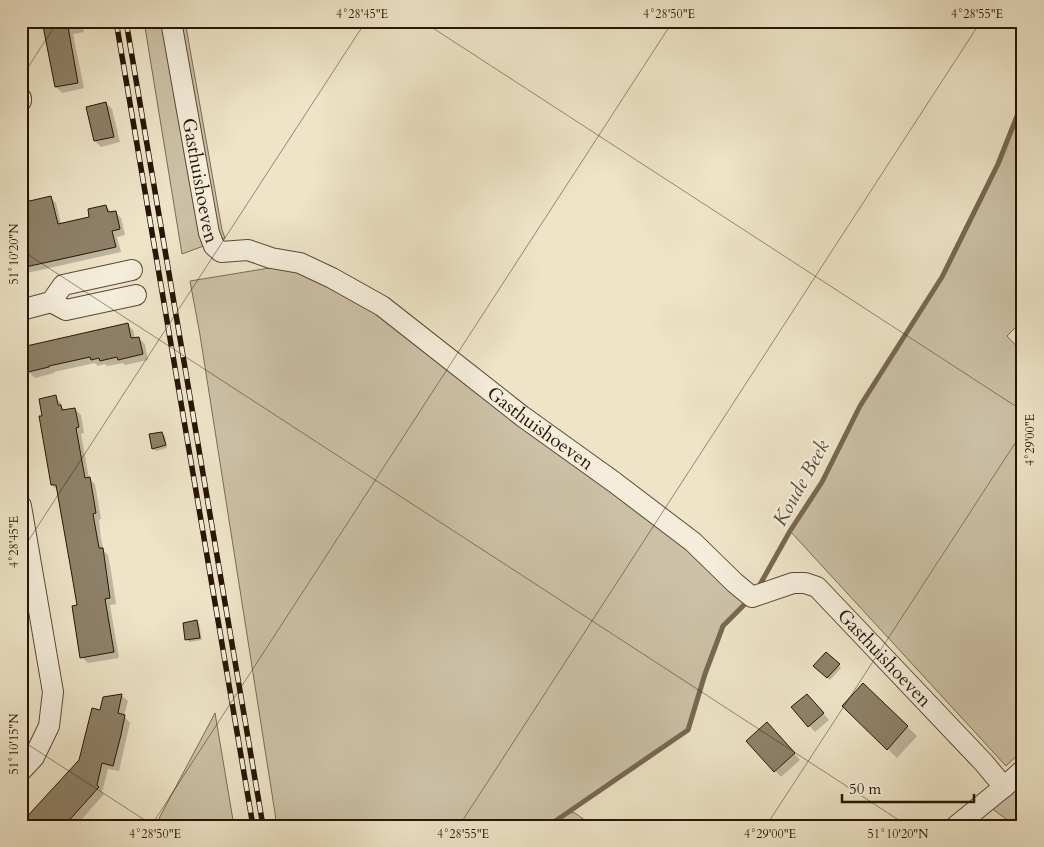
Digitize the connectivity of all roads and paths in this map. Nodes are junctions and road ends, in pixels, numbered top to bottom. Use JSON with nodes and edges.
{"nodes":[{"id":1,"x":171,"y":21,"type":"edge"},
{"id":2,"x":21,"y":98,"type":"edge"},
{"id":3,"x":21,"y":102,"type":"edge"},
{"id":4,"x":132,"y":270,"type":"dead end"},
{"id":5,"x":136,"y":294,"type":"dead end"},
{"id":6,"x":51,"y":302,"type":"junction"},
{"id":7,"x":21,"y":310,"type":"edge"},
{"id":8,"x":21,"y":506,"type":"edge"},
{"id":9,"x":1023,"y":770,"type":"edge"},
{"id":10,"x":21,"y":771,"type":"edge"},
{"id":11,"x":1004,"y":788,"type":"junction"},
{"id":12,"x":956,"y":826,"type":"edge"}],
"edges":[{"from":1,"to":11,"type":"street","name":"Gasthuishoeven"},
{"from":2,"to":3,"type":"street"},
{"from":4,"to":6,"type":"street"},
{"from":5,"to":6,"type":"street"},
{"from":6,"to":7,"type":"street"},
{"from":8,"to":10,"type":"street"},
{"from":9,"to":11,"type":"street"},
{"from":11,"to":12,"type":"street"}]}
